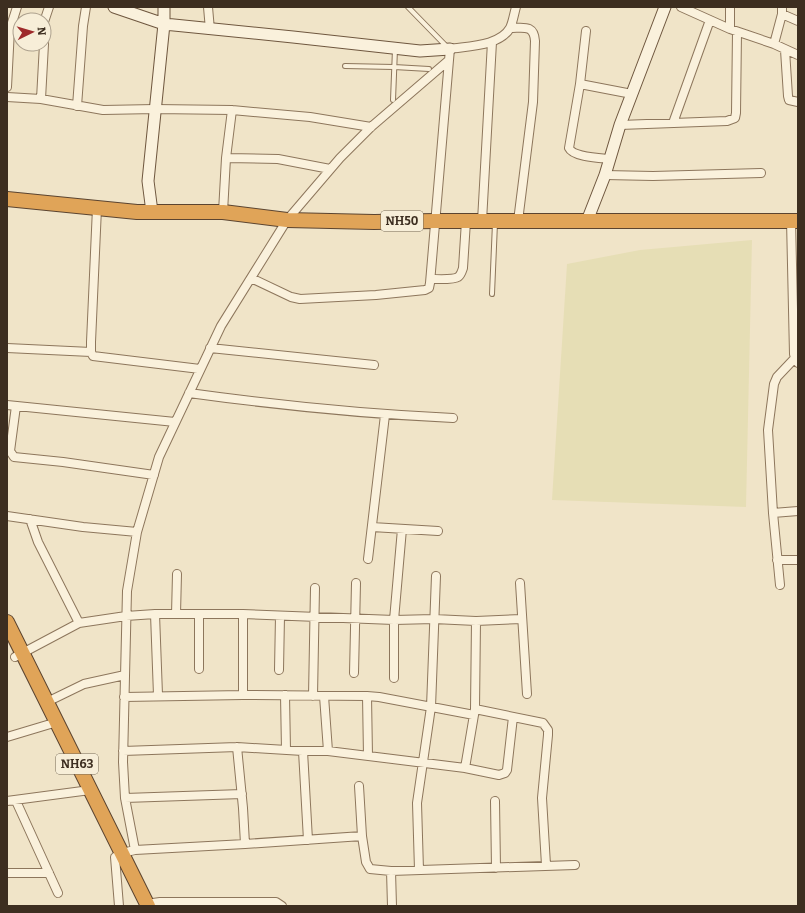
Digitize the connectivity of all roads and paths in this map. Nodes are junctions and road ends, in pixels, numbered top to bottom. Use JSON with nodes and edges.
{"nodes":[{"id":1,"x":17,"y":7,"type":"edge"},
{"id":2,"x":86,"y":7,"type":"edge"},
{"id":3,"x":114,"y":7,"type":"edge"},
{"id":4,"x":164,"y":7,"type":"edge"},
{"id":5,"x":208,"y":7,"type":"edge"},
{"id":6,"x":408,"y":7,"type":"edge"},
{"id":7,"x":516,"y":7,"type":"edge"},
{"id":8,"x":665,"y":7,"type":"edge"},
{"id":9,"x":682,"y":7,"type":"edge"},
{"id":10,"x":730,"y":7,"type":"edge"},
{"id":11,"x":782,"y":10,"type":"edge"},
{"id":12,"x":710,"y":20,"type":"junction"},
{"id":13,"x":798,"y":21,"type":"edge"},
{"id":14,"x":164,"y":24,"type":"junction"},
{"id":15,"x":510,"y":28,"type":"junction"},
{"id":16,"x":210,"y":30,"type":"junction"},
{"id":17,"x":586,"y":30,"type":"dead end"},
{"id":18,"x":734,"y":30,"type":"junction"},
{"id":19,"x":492,"y":42,"type":"junction"},
{"id":20,"x":774,"y":44,"type":"junction"},
{"id":21,"x":395,"y":48,"type":"junction"},
{"id":22,"x":785,"y":50,"type":"junction"},
{"id":23,"x":44,"y":52,"type":"edge"},
{"id":24,"x":449,"y":55,"type":"junction"},
{"id":25,"x":798,"y":55,"type":"edge"},
{"id":26,"x":345,"y":66,"type":"dead end"},
{"id":27,"x":394,"y":67,"type":"junction"},
{"id":28,"x":429,"y":69,"type":"dead end"},
{"id":29,"x":580,"y":84,"type":"junction"},
{"id":30,"x":7,"y":87,"type":"edge"},
{"id":31,"x":632,"y":94,"type":"junction"},
{"id":32,"x":7,"y":97,"type":"edge"},
{"id":33,"x":41,"y":99,"type":"junction"},
{"id":34,"x":393,"y":100,"type":"dead end"},
{"id":35,"x":798,"y":102,"type":"edge"},
{"id":36,"x":77,"y":106,"type":"junction"},
{"id":37,"x":155,"y":109,"type":"junction"},
{"id":38,"x":232,"y":110,"type":"junction"},
{"id":39,"x":673,"y":123,"type":"junction"},
{"id":40,"x":620,"y":125,"type":"junction"},
{"id":41,"x":372,"y":127,"type":"junction"},
{"id":42,"x":226,"y":158,"type":"junction"},
{"id":43,"x":610,"y":159,"type":"junction"},
{"id":44,"x":330,"y":169,"type":"junction"},
{"id":45,"x":761,"y":173,"type":"dead end"},
{"id":46,"x":605,"y":175,"type":"junction"},
{"id":47,"x":7,"y":200,"type":"edge"},
{"id":48,"x":97,"y":208,"type":"junction"},
{"id":49,"x":152,"y":212,"type":"junction"},
{"id":50,"x":223,"y":212,"type":"junction"},
{"id":51,"x":287,"y":220,"type":"junction"},
{"id":52,"x":436,"y":221,"type":"junction"},
{"id":53,"x":466,"y":221,"type":"junction"},
{"id":54,"x":489,"y":221,"type":"junction"},
{"id":55,"x":518,"y":221,"type":"junction"},
{"id":56,"x":795,"y":221,"type":"edge"},
{"id":57,"x":587,"y":222,"type":"junction"},
{"id":58,"x":250,"y":278,"type":"junction"},
{"id":59,"x":431,"y":279,"type":"junction"},
{"id":60,"x":492,"y":294,"type":"dead end"},
{"id":61,"x":7,"y":348,"type":"edge"},
{"id":62,"x":210,"y":348,"type":"junction"},
{"id":63,"x":90,"y":352,"type":"junction"},
{"id":64,"x":796,"y":361,"type":"edge"},
{"id":65,"x":374,"y":365,"type":"dead end"},
{"id":66,"x":200,"y":369,"type":"junction"},
{"id":67,"x":189,"y":393,"type":"junction"},
{"id":68,"x":7,"y":405,"type":"edge"},
{"id":69,"x":16,"y":406,"type":"junction"},
{"id":70,"x":385,"y":415,"type":"junction"},
{"id":71,"x":453,"y":418,"type":"dead end"},
{"id":72,"x":175,"y":422,"type":"junction"},
{"id":73,"x":154,"y":475,"type":"junction"},
{"id":74,"x":798,"y":511,"type":"edge"},
{"id":75,"x":773,"y":513,"type":"junction"},
{"id":76,"x":7,"y":516,"type":"edge"},
{"id":77,"x":30,"y":519,"type":"junction"},
{"id":78,"x":372,"y":527,"type":"junction"},
{"id":79,"x":402,"y":529,"type":"junction"},
{"id":80,"x":438,"y":531,"type":"dead end"},
{"id":81,"x":137,"y":532,"type":"junction"},
{"id":82,"x":368,"y":559,"type":"dead end"},
{"id":83,"x":777,"y":560,"type":"junction"},
{"id":84,"x":798,"y":560,"type":"edge"},
{"id":85,"x":178,"y":574,"type":"dead end"},
{"id":86,"x":436,"y":576,"type":"dead end"},
{"id":87,"x":356,"y":583,"type":"dead end"},
{"id":88,"x":520,"y":583,"type":"dead end"},
{"id":89,"x":780,"y":585,"type":"dead end"},
{"id":90,"x":315,"y":588,"type":"dead end"},
{"id":91,"x":155,"y":614,"type":"junction"},
{"id":92,"x":176,"y":614,"type":"junction"},
{"id":93,"x":243,"y":614,"type":"junction"},
{"id":94,"x":199,"y":615,"type":"junction"},
{"id":95,"x":126,"y":616,"type":"junction"},
{"id":96,"x":280,"y":616,"type":"junction"},
{"id":97,"x":314,"y":617,"type":"junction"},
{"id":98,"x":354,"y":618,"type":"junction"},
{"id":99,"x":434,"y":619,"type":"junction"},
{"id":100,"x":522,"y":619,"type":"junction"},
{"id":101,"x":394,"y":620,"type":"junction"},
{"id":102,"x":476,"y":621,"type":"junction"},
{"id":103,"x":7,"y":622,"type":"edge"},
{"id":104,"x":78,"y":624,"type":"junction"},
{"id":105,"x":7,"y":642,"type":"edge"},
{"id":106,"x":18,"y":655,"type":"junction"},
{"id":107,"x":198,"y":669,"type":"dead end"},
{"id":108,"x":279,"y":670,"type":"dead end"},
{"id":109,"x":354,"y":672,"type":"dead end"},
{"id":110,"x":125,"y":674,"type":"junction"},
{"id":111,"x":394,"y":678,"type":"dead end"},
{"id":112,"x":243,"y":694,"type":"junction"},
{"id":113,"x":527,"y":694,"type":"dead end"},
{"id":114,"x":158,"y":695,"type":"junction"},
{"id":115,"x":285,"y":696,"type":"junction"},
{"id":116,"x":313,"y":696,"type":"junction"},
{"id":117,"x":324,"y":696,"type":"junction"},
{"id":118,"x":367,"y":696,"type":"junction"},
{"id":119,"x":124,"y":697,"type":"junction"},
{"id":120,"x":47,"y":702,"type":"junction"},
{"id":121,"x":431,"y":707,"type":"junction"},
{"id":122,"x":474,"y":712,"type":"junction"},
{"id":123,"x":513,"y":718,"type":"junction"},
{"id":124,"x":53,"y":723,"type":"junction"},
{"id":125,"x":7,"y":737,"type":"edge"},
{"id":126,"x":237,"y":747,"type":"junction"},
{"id":127,"x":286,"y":750,"type":"junction"},
{"id":128,"x":123,"y":751,"type":"junction"},
{"id":129,"x":303,"y":751,"type":"junction"},
{"id":130,"x":328,"y":751,"type":"junction"},
{"id":131,"x":368,"y":756,"type":"junction"},
{"id":132,"x":423,"y":762,"type":"junction"},
{"id":133,"x":465,"y":768,"type":"junction"},
{"id":134,"x":359,"y":786,"type":"dead end"},
{"id":135,"x":86,"y":791,"type":"junction"},
{"id":136,"x":242,"y":794,"type":"junction"},
{"id":137,"x":125,"y":798,"type":"junction"},
{"id":138,"x":495,"y":800,"type":"dead end"},
{"id":139,"x":7,"y":801,"type":"edge"},
{"id":140,"x":16,"y":801,"type":"junction"},
{"id":141,"x":362,"y":836,"type":"junction"},
{"id":142,"x":308,"y":840,"type":"junction"},
{"id":143,"x":245,"y":844,"type":"junction"},
{"id":144,"x":124,"y":853,"type":"junction"},
{"id":145,"x":546,"y":865,"type":"junction"},
{"id":146,"x":575,"y":865,"type":"dead end"},
{"id":147,"x":496,"y":868,"type":"junction"},
{"id":148,"x":419,"y":870,"type":"junction"},
{"id":149,"x":391,"y":872,"type":"junction"},
{"id":150,"x":7,"y":873,"type":"edge"},
{"id":151,"x":49,"y":873,"type":"junction"},
{"id":152,"x":58,"y":893,"type":"dead end"},
{"id":153,"x":119,"y":906,"type":"edge"},
{"id":154,"x":138,"y":906,"type":"edge"},
{"id":155,"x":148,"y":906,"type":"edge"},
{"id":156,"x":282,"y":906,"type":"edge"},
{"id":157,"x":392,"y":906,"type":"edge"}],
"edges":[{"from":1,"to":30,"type":"street"},
{"from":2,"to":36,"type":"street"},
{"from":3,"to":14,"type":"street"},
{"from":4,"to":14,"type":"street"},
{"from":5,"to":16,"type":"street"},
{"from":6,"to":24,"type":"lane"},
{"from":7,"to":15,"type":"street"},
{"from":8,"to":31,"type":"street"},
{"from":9,"to":12,"type":"street"},
{"from":10,"to":18,"type":"street"},
{"from":11,"to":13,"type":"street"},
{"from":11,"to":20,"type":"street"},
{"from":12,"to":18,"type":"street"},
{"from":12,"to":39,"type":"street"},
{"from":14,"to":16,"type":"street"},
{"from":14,"to":37,"type":"street"},
{"from":15,"to":19,"type":"street"},
{"from":15,"to":55,"type":"street"},
{"from":16,"to":21,"type":"street"},
{"from":17,"to":29,"type":"street"},
{"from":18,"to":20,"type":"street"},
{"from":18,"to":39,"type":"street"},
{"from":19,"to":24,"type":"street"},
{"from":19,"to":54,"type":"street"},
{"from":20,"to":22,"type":"street"},
{"from":21,"to":24,"type":"street"},
{"from":21,"to":27,"type":"lane"},
{"from":22,"to":25,"type":"street"},
{"from":22,"to":35,"type":"street"},
{"from":23,"to":33,"type":"street"},
{"from":24,"to":41,"type":"street"},
{"from":24,"to":52,"type":"street"},
{"from":26,"to":27,"type":"lane"},
{"from":27,"to":28,"type":"lane"},
{"from":27,"to":34,"type":"lane"},
{"from":29,"to":31,"type":"street"},
{"from":29,"to":43,"type":"street"},
{"from":31,"to":40,"type":"street"},
{"from":32,"to":33,"type":"street"},
{"from":33,"to":36,"type":"street"},
{"from":36,"to":37,"type":"street"},
{"from":37,"to":38,"type":"street"},
{"from":37,"to":49,"type":"street"},
{"from":38,"to":41,"type":"street"},
{"from":38,"to":42,"type":"street"},
{"from":39,"to":40,"type":"street"},
{"from":40,"to":43,"type":"street"},
{"from":41,"to":44,"type":"street"},
{"from":42,"to":44,"type":"street"},
{"from":42,"to":50,"type":"street"},
{"from":43,"to":46,"type":"street"},
{"from":44,"to":51,"type":"street"},
{"from":45,"to":46,"type":"street"},
{"from":46,"to":57,"type":"street"},
{"from":47,"to":48,"type":"highway","number":"NH50"},
{"from":48,"to":49,"type":"highway","number":"NH50"},
{"from":48,"to":63,"type":"street"},
{"from":49,"to":50,"type":"highway","number":"NH50"},
{"from":50,"to":51,"type":"highway","number":"NH50"},
{"from":51,"to":52,"type":"highway","number":"NH50"},
{"from":51,"to":58,"type":"street"},
{"from":52,"to":53,"type":"highway","number":"NH50"},
{"from":52,"to":59,"type":"street"},
{"from":53,"to":54,"type":"highway","number":"NH50"},
{"from":53,"to":59,"type":"street"},
{"from":54,"to":55,"type":"highway","number":"NH50"},
{"from":54,"to":60,"type":"lane"},
{"from":55,"to":57,"type":"highway","number":"NH50"},
{"from":56,"to":57,"type":"highway","number":"NH50"},
{"from":56,"to":64,"type":"street"},
{"from":58,"to":59,"type":"street"},
{"from":58,"to":62,"type":"street"},
{"from":61,"to":63,"type":"street"},
{"from":62,"to":65,"type":"street"},
{"from":62,"to":66,"type":"street"},
{"from":63,"to":66,"type":"street"},
{"from":64,"to":75,"type":"street"},
{"from":66,"to":67,"type":"street"},
{"from":67,"to":70,"type":"street"},
{"from":67,"to":72,"type":"street"},
{"from":68,"to":69,"type":"street"},
{"from":69,"to":72,"type":"street"},
{"from":69,"to":73,"type":"street"},
{"from":70,"to":71,"type":"street"},
{"from":70,"to":78,"type":"street"},
{"from":72,"to":73,"type":"street"},
{"from":73,"to":81,"type":"street"},
{"from":74,"to":75,"type":"street"},
{"from":75,"to":83,"type":"street"},
{"from":76,"to":77,"type":"street"},
{"from":77,"to":81,"type":"street"},
{"from":77,"to":104,"type":"street"},
{"from":78,"to":79,"type":"street"},
{"from":78,"to":82,"type":"street"},
{"from":79,"to":80,"type":"street"},
{"from":79,"to":101,"type":"street"},
{"from":81,"to":95,"type":"street"},
{"from":83,"to":84,"type":"street"},
{"from":83,"to":89,"type":"street"},
{"from":85,"to":92,"type":"street"},
{"from":86,"to":99,"type":"street"},
{"from":87,"to":98,"type":"street"},
{"from":88,"to":100,"type":"street"},
{"from":90,"to":97,"type":"street"},
{"from":91,"to":92,"type":"street"},
{"from":91,"to":95,"type":"street"},
{"from":91,"to":114,"type":"street"},
{"from":92,"to":94,"type":"street"},
{"from":93,"to":94,"type":"street"},
{"from":93,"to":96,"type":"street"},
{"from":93,"to":112,"type":"street"},
{"from":94,"to":107,"type":"street"},
{"from":95,"to":104,"type":"street"},
{"from":95,"to":110,"type":"street"},
{"from":96,"to":97,"type":"street"},
{"from":96,"to":108,"type":"street"},
{"from":97,"to":98,"type":"street"},
{"from":97,"to":116,"type":"street"},
{"from":98,"to":101,"type":"street"},
{"from":98,"to":109,"type":"street"},
{"from":99,"to":101,"type":"street"},
{"from":99,"to":102,"type":"street"},
{"from":99,"to":121,"type":"street"},
{"from":100,"to":102,"type":"street"},
{"from":100,"to":113,"type":"street"},
{"from":101,"to":111,"type":"street"},
{"from":102,"to":122,"type":"street"},
{"from":103,"to":106,"type":"highway","number":"NH63"},
{"from":104,"to":106,"type":"street"},
{"from":105,"to":106,"type":"highway","number":"NH63"},
{"from":106,"to":120,"type":"highway","number":"NH63"},
{"from":106,"to":124,"type":"highway","number":"NH63"},
{"from":110,"to":119,"type":"street"},
{"from":110,"to":120,"type":"street"},
{"from":112,"to":114,"type":"street"},
{"from":112,"to":115,"type":"street"},
{"from":114,"to":119,"type":"street"},
{"from":115,"to":116,"type":"street"},
{"from":115,"to":127,"type":"street"},
{"from":116,"to":117,"type":"street"},
{"from":117,"to":118,"type":"street"},
{"from":117,"to":130,"type":"street"},
{"from":118,"to":121,"type":"street"},
{"from":118,"to":131,"type":"street"},
{"from":119,"to":128,"type":"street"},
{"from":120,"to":124,"type":"highway","number":"NH63"},
{"from":121,"to":122,"type":"street"},
{"from":121,"to":132,"type":"street"},
{"from":122,"to":123,"type":"street"},
{"from":122,"to":133,"type":"street"},
{"from":123,"to":133,"type":"street"},
{"from":123,"to":145,"type":"street"},
{"from":124,"to":125,"type":"street"},
{"from":124,"to":135,"type":"highway","number":"NH63"},
{"from":126,"to":127,"type":"street"},
{"from":126,"to":128,"type":"street"},
{"from":126,"to":136,"type":"street"},
{"from":127,"to":129,"type":"street"},
{"from":128,"to":137,"type":"street"},
{"from":129,"to":130,"type":"street"},
{"from":129,"to":142,"type":"street"},
{"from":130,"to":131,"type":"street"},
{"from":131,"to":132,"type":"street"},
{"from":132,"to":133,"type":"street"},
{"from":132,"to":148,"type":"street"},
{"from":134,"to":141,"type":"street"},
{"from":135,"to":140,"type":"street"},
{"from":135,"to":144,"type":"highway","number":"NH63"},
{"from":136,"to":137,"type":"street"},
{"from":136,"to":143,"type":"street"},
{"from":137,"to":144,"type":"street"},
{"from":138,"to":147,"type":"street"},
{"from":139,"to":140,"type":"street"},
{"from":140,"to":151,"type":"street"},
{"from":141,"to":142,"type":"street"},
{"from":141,"to":149,"type":"street"},
{"from":142,"to":143,"type":"street"},
{"from":143,"to":144,"type":"street"},
{"from":144,"to":153,"type":"street"},
{"from":144,"to":154,"type":"highway","number":"NH63"},
{"from":144,"to":155,"type":"highway","number":"NH63"},
{"from":145,"to":146,"type":"street"},
{"from":145,"to":147,"type":"street"},
{"from":147,"to":148,"type":"street"},
{"from":148,"to":149,"type":"street"},
{"from":149,"to":157,"type":"street"},
{"from":150,"to":151,"type":"street"},
{"from":151,"to":152,"type":"street"},
{"from":155,"to":156,"type":"street"}]}
